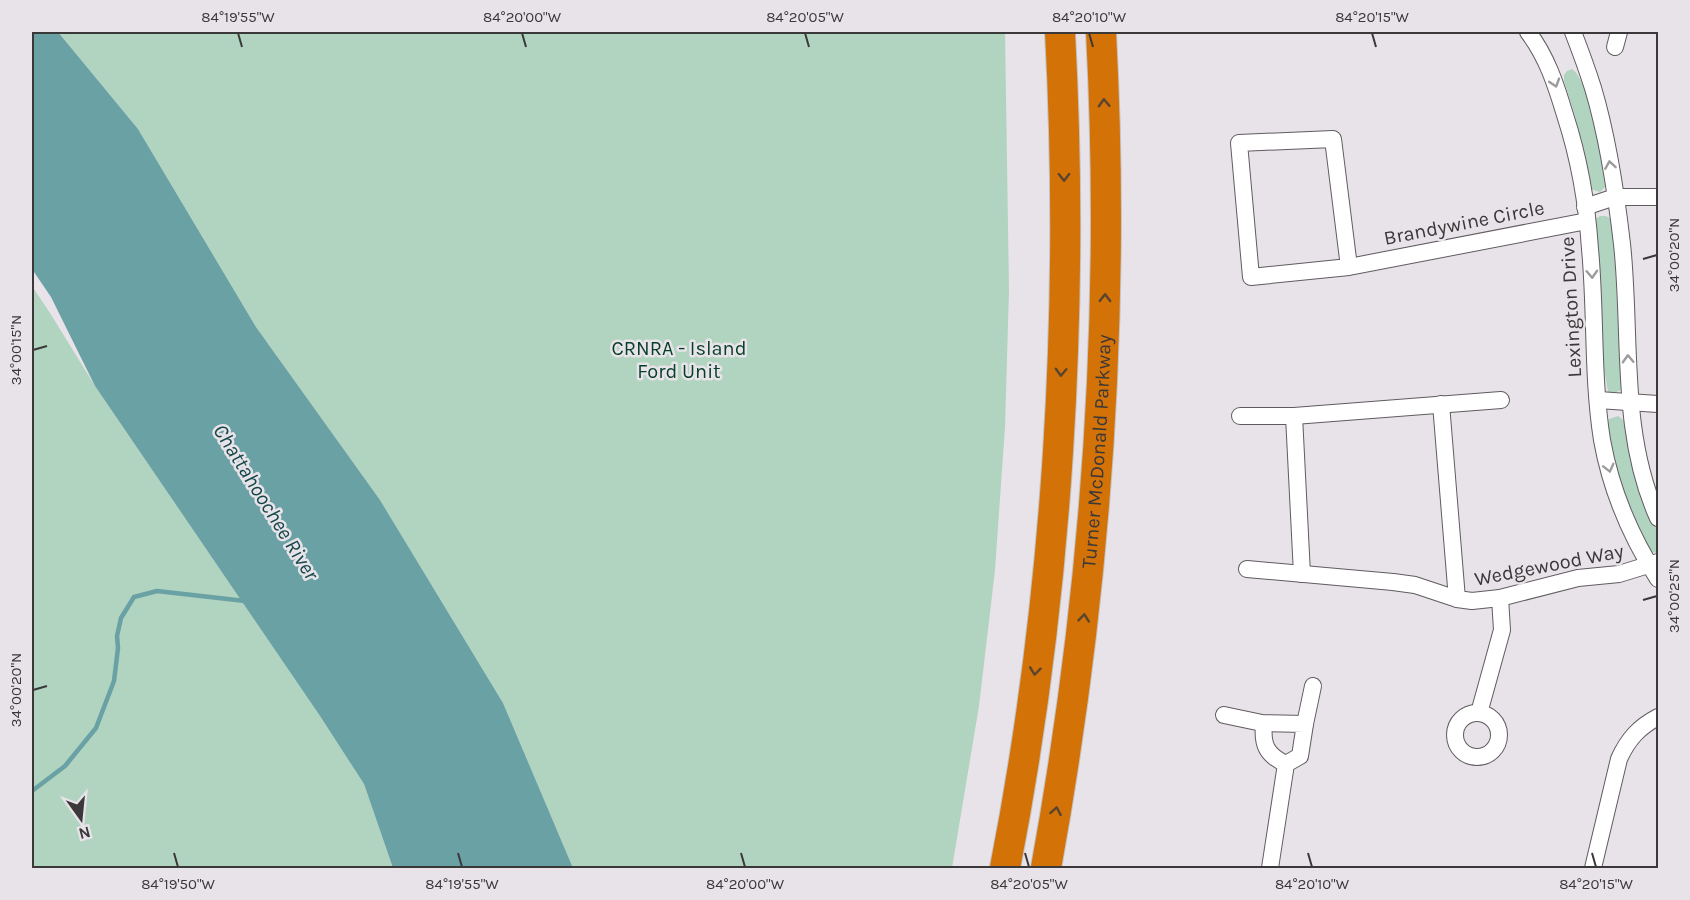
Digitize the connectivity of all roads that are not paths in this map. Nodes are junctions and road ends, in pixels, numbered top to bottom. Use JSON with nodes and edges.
{"nodes":[{"id":1,"x":1101,"y":32,"type":"edge"},
{"id":2,"x":1528,"y":32,"type":"edge"},
{"id":3,"x":1573,"y":32,"type":"edge"},
{"id":4,"x":1060,"y":33,"type":"edge"},
{"id":5,"x":1615,"y":197,"type":"junction"},
{"id":6,"x":1659,"y":197,"type":"edge"},
{"id":7,"x":1586,"y":214,"type":"junction"},
{"id":8,"x":1349,"y":267,"type":"junction"},
{"id":9,"x":1501,"y":400,"type":"dead end"},
{"id":10,"x":1598,"y":400,"type":"junction"},
{"id":11,"x":1629,"y":403,"type":"junction"},
{"id":12,"x":1659,"y":404,"type":"edge"},
{"id":13,"x":1441,"y":405,"type":"junction"},
{"id":14,"x":1240,"y":416,"type":"dead end"},
{"id":15,"x":1294,"y":416,"type":"junction"},
{"id":16,"x":1659,"y":518,"type":"edge"},
{"id":17,"x":1654,"y":563,"type":"edge"},
{"id":18,"x":1247,"y":569,"type":"dead end"},
{"id":19,"x":1302,"y":574,"type":"junction"},
{"id":20,"x":1659,"y":579,"type":"edge"},
{"id":21,"x":1500,"y":598,"type":"junction"},
{"id":22,"x":1456,"y":599,"type":"junction"},
{"id":23,"x":1313,"y":686,"type":"dead end"},
{"id":24,"x":1479,"y":713,"type":"dead end"},
{"id":25,"x":1224,"y":715,"type":"dead end"},
{"id":26,"x":1659,"y":717,"type":"edge"},
{"id":27,"x":1264,"y":724,"type":"junction"},
{"id":28,"x":1305,"y":724,"type":"junction"},
{"id":29,"x":1286,"y":764,"type":"junction"},
{"id":30,"x":1005,"y":868,"type":"edge"},
{"id":31,"x":1046,"y":868,"type":"edge"},
{"id":32,"x":1270,"y":868,"type":"edge"},
{"id":33,"x":1593,"y":868,"type":"edge"}],
"edges":[{"from":31,"to":1,"type":"highway","name":"Turner McDonald Parkway","one_way":true},
{"from":2,"to":7,"type":"street","name":"Lexington Drive","one_way":true},
{"from":5,"to":3,"type":"street","one_way":true},
{"from":4,"to":30,"type":"highway","name":"Turner McDonald Parkway","one_way":true},
{"from":5,"to":6,"type":"street","name":"Brandywine Circle"},
{"from":5,"to":7,"type":"street","name":"Brandywine Circle"},
{"from":11,"to":5,"type":"street","one_way":true},
{"from":7,"to":8,"type":"street","name":"Brandywine Circle"},
{"from":7,"to":10,"type":"street","name":"Lexington Drive","one_way":true},
{"from":8,"to":8,"type":"street","name":"Brandywine Circle"},
{"from":9,"to":13,"type":"street"},
{"from":10,"to":11,"type":"street"},
{"from":10,"to":17,"type":"street","name":"Lexington Drive","one_way":true},
{"from":11,"to":12,"type":"street"},
{"from":11,"to":16,"type":"street"},
{"from":13,"to":15,"type":"street"},
{"from":13,"to":22,"type":"street","name":"Wedgewood Way"},
{"from":14,"to":15,"type":"street"},
{"from":15,"to":19,"type":"street"},
{"from":17,"to":20,"type":"street","name":"Lexington Drive"},
{"from":17,"to":21,"type":"street","name":"Wedgewood Way"},
{"from":18,"to":19,"type":"street","name":"Wedgewood Way"},
{"from":19,"to":22,"type":"street","name":"Wedgewood Way"},
{"from":21,"to":22,"type":"street","name":"Wedgewood Way"},
{"from":21,"to":24,"type":"street"},
{"from":23,"to":28,"type":"street"},
{"from":25,"to":27,"type":"street"},
{"from":26,"to":33,"type":"street"},
{"from":27,"to":28,"type":"street"},
{"from":27,"to":29,"type":"street"},
{"from":28,"to":29,"type":"street"},
{"from":29,"to":32,"type":"street"}]}
